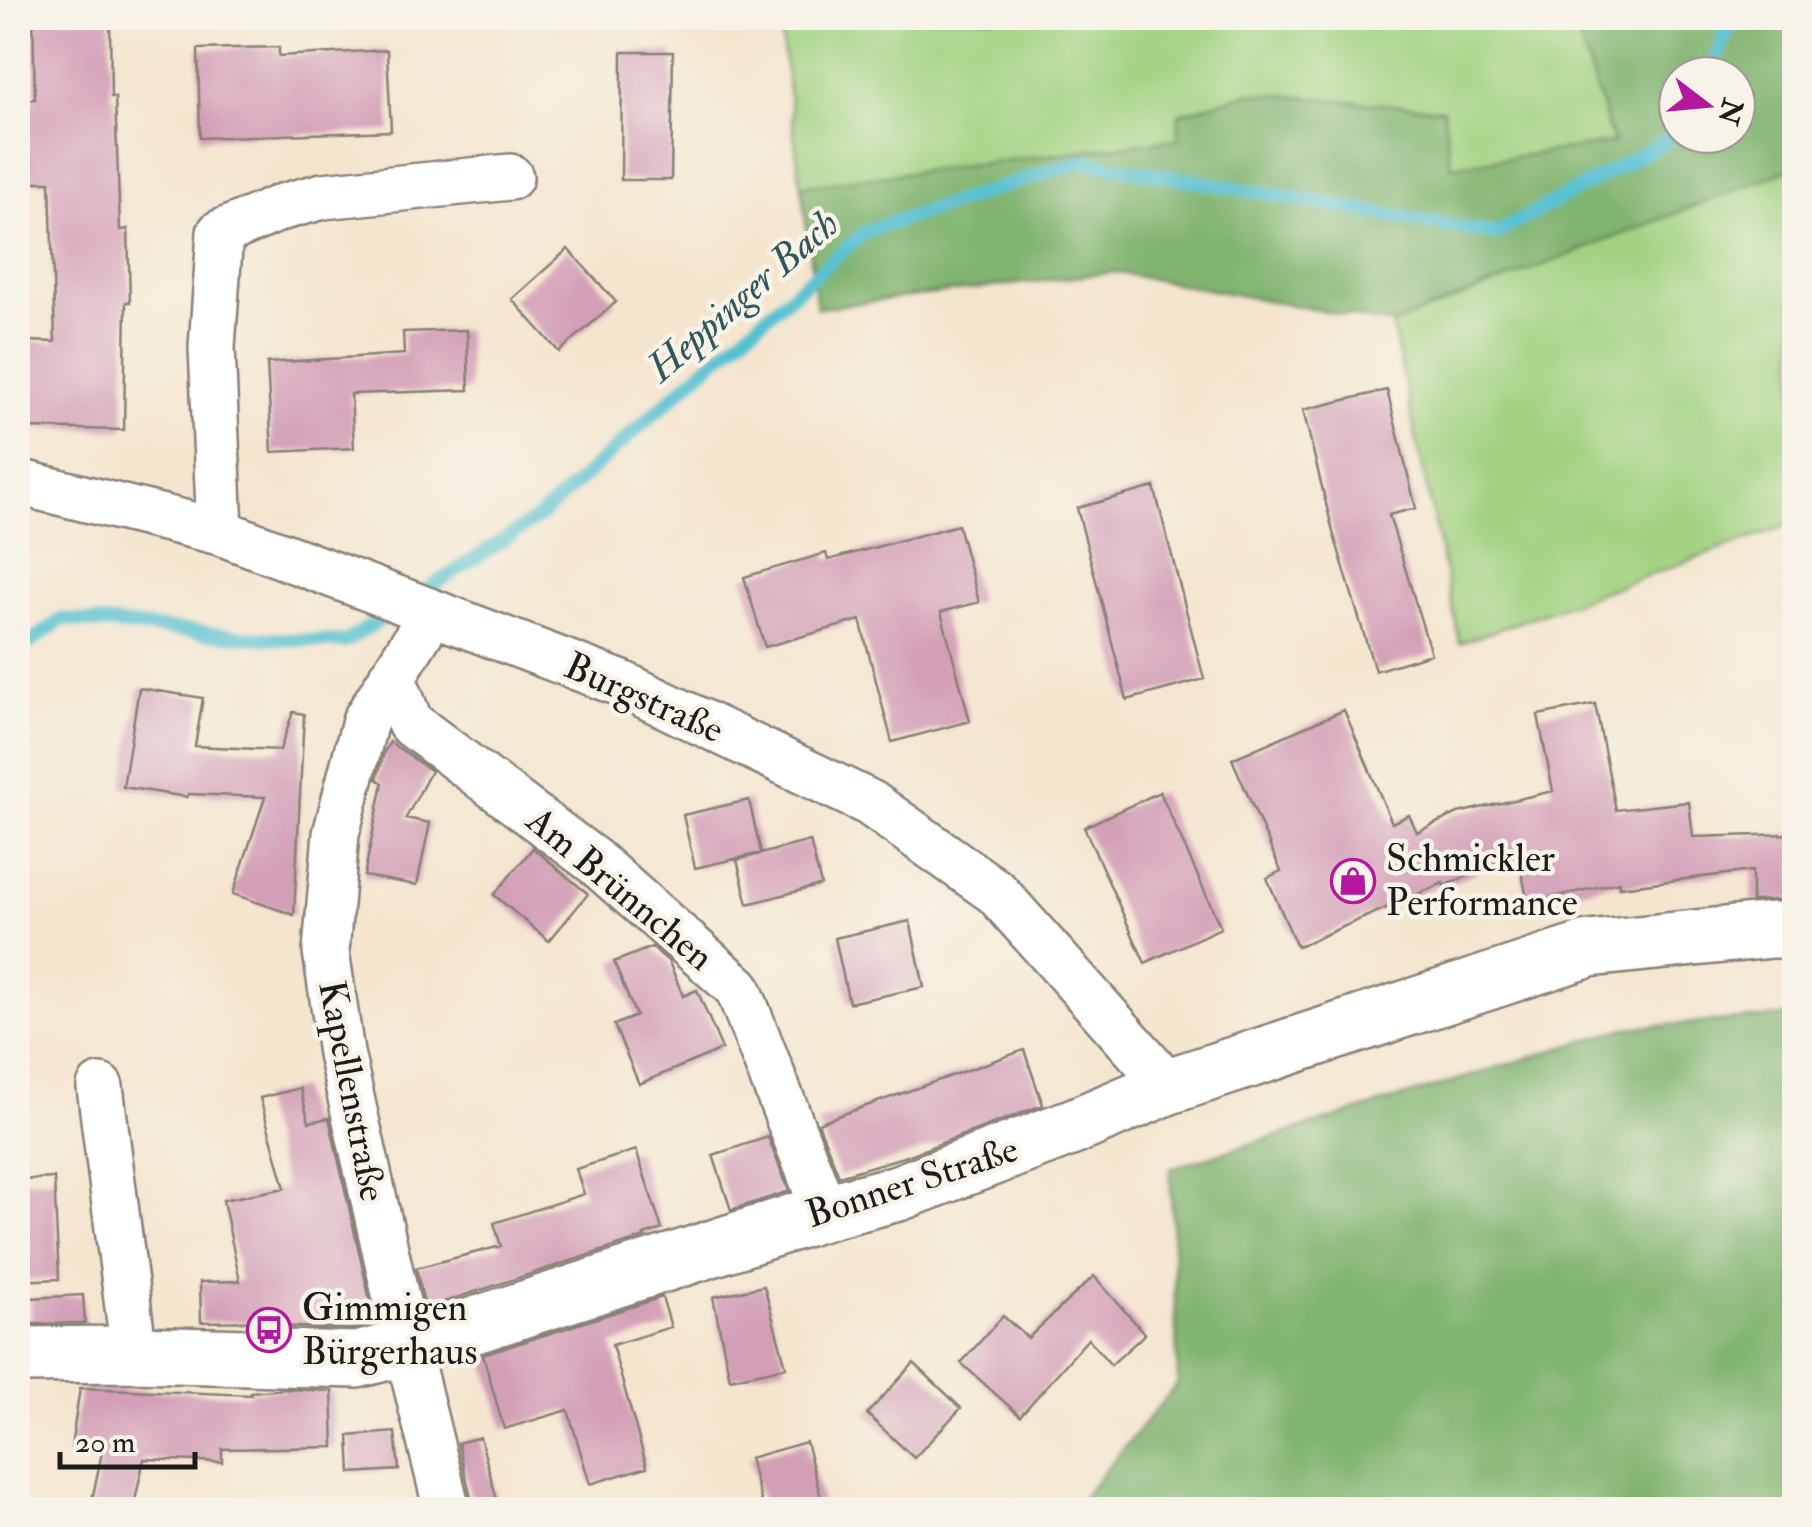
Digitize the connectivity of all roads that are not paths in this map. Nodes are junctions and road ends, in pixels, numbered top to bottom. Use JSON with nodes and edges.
{"nodes":[{"id":1,"x":510,"y":177,"type":"dead end"},
{"id":2,"x":18,"y":482,"type":"edge"},
{"id":3,"x":220,"y":532,"type":"junction"},
{"id":4,"x":415,"y":606,"type":"junction"},
{"id":5,"x":392,"y":676,"type":"junction"},
{"id":6,"x":1794,"y":930,"type":"edge"},
{"id":7,"x":100,"y":1086,"type":"dead end"},
{"id":8,"x":1169,"y":1086,"type":"junction"},
{"id":9,"x":825,"y":1212,"type":"junction"},
{"id":10,"x":407,"y":1347,"type":"junction"},
{"id":11,"x":134,"y":1354,"type":"junction"},
{"id":12,"x":18,"y":1355,"type":"edge"},
{"id":13,"x":446,"y":1510,"type":"edge"}],
"edges":[{"from":1,"to":3,"type":"street"},
{"from":2,"to":3,"type":"street","name":"Burgstraße"},
{"from":3,"to":4,"type":"street","name":"Burgstraße"},
{"from":4,"to":5,"type":"street"},
{"from":4,"to":8,"type":"street","name":"Burgstraße"},
{"from":5,"to":9,"type":"street","name":"Am Brünnchen"},
{"from":5,"to":10,"type":"street","name":"Kapellenstraße"},
{"from":6,"to":8,"type":"main road","name":"Bonner Straße"},
{"from":7,"to":11,"type":"street"},
{"from":8,"to":9,"type":"main road","name":"Bonner Straße"},
{"from":9,"to":10,"type":"main road","name":"Bonner Straße"},
{"from":10,"to":11,"type":"main road","name":"Bonner Straße"},
{"from":10,"to":13,"type":"street","name":"Kapellenstraße"},
{"from":11,"to":12,"type":"main road","name":"Bonner Straße"}]}
